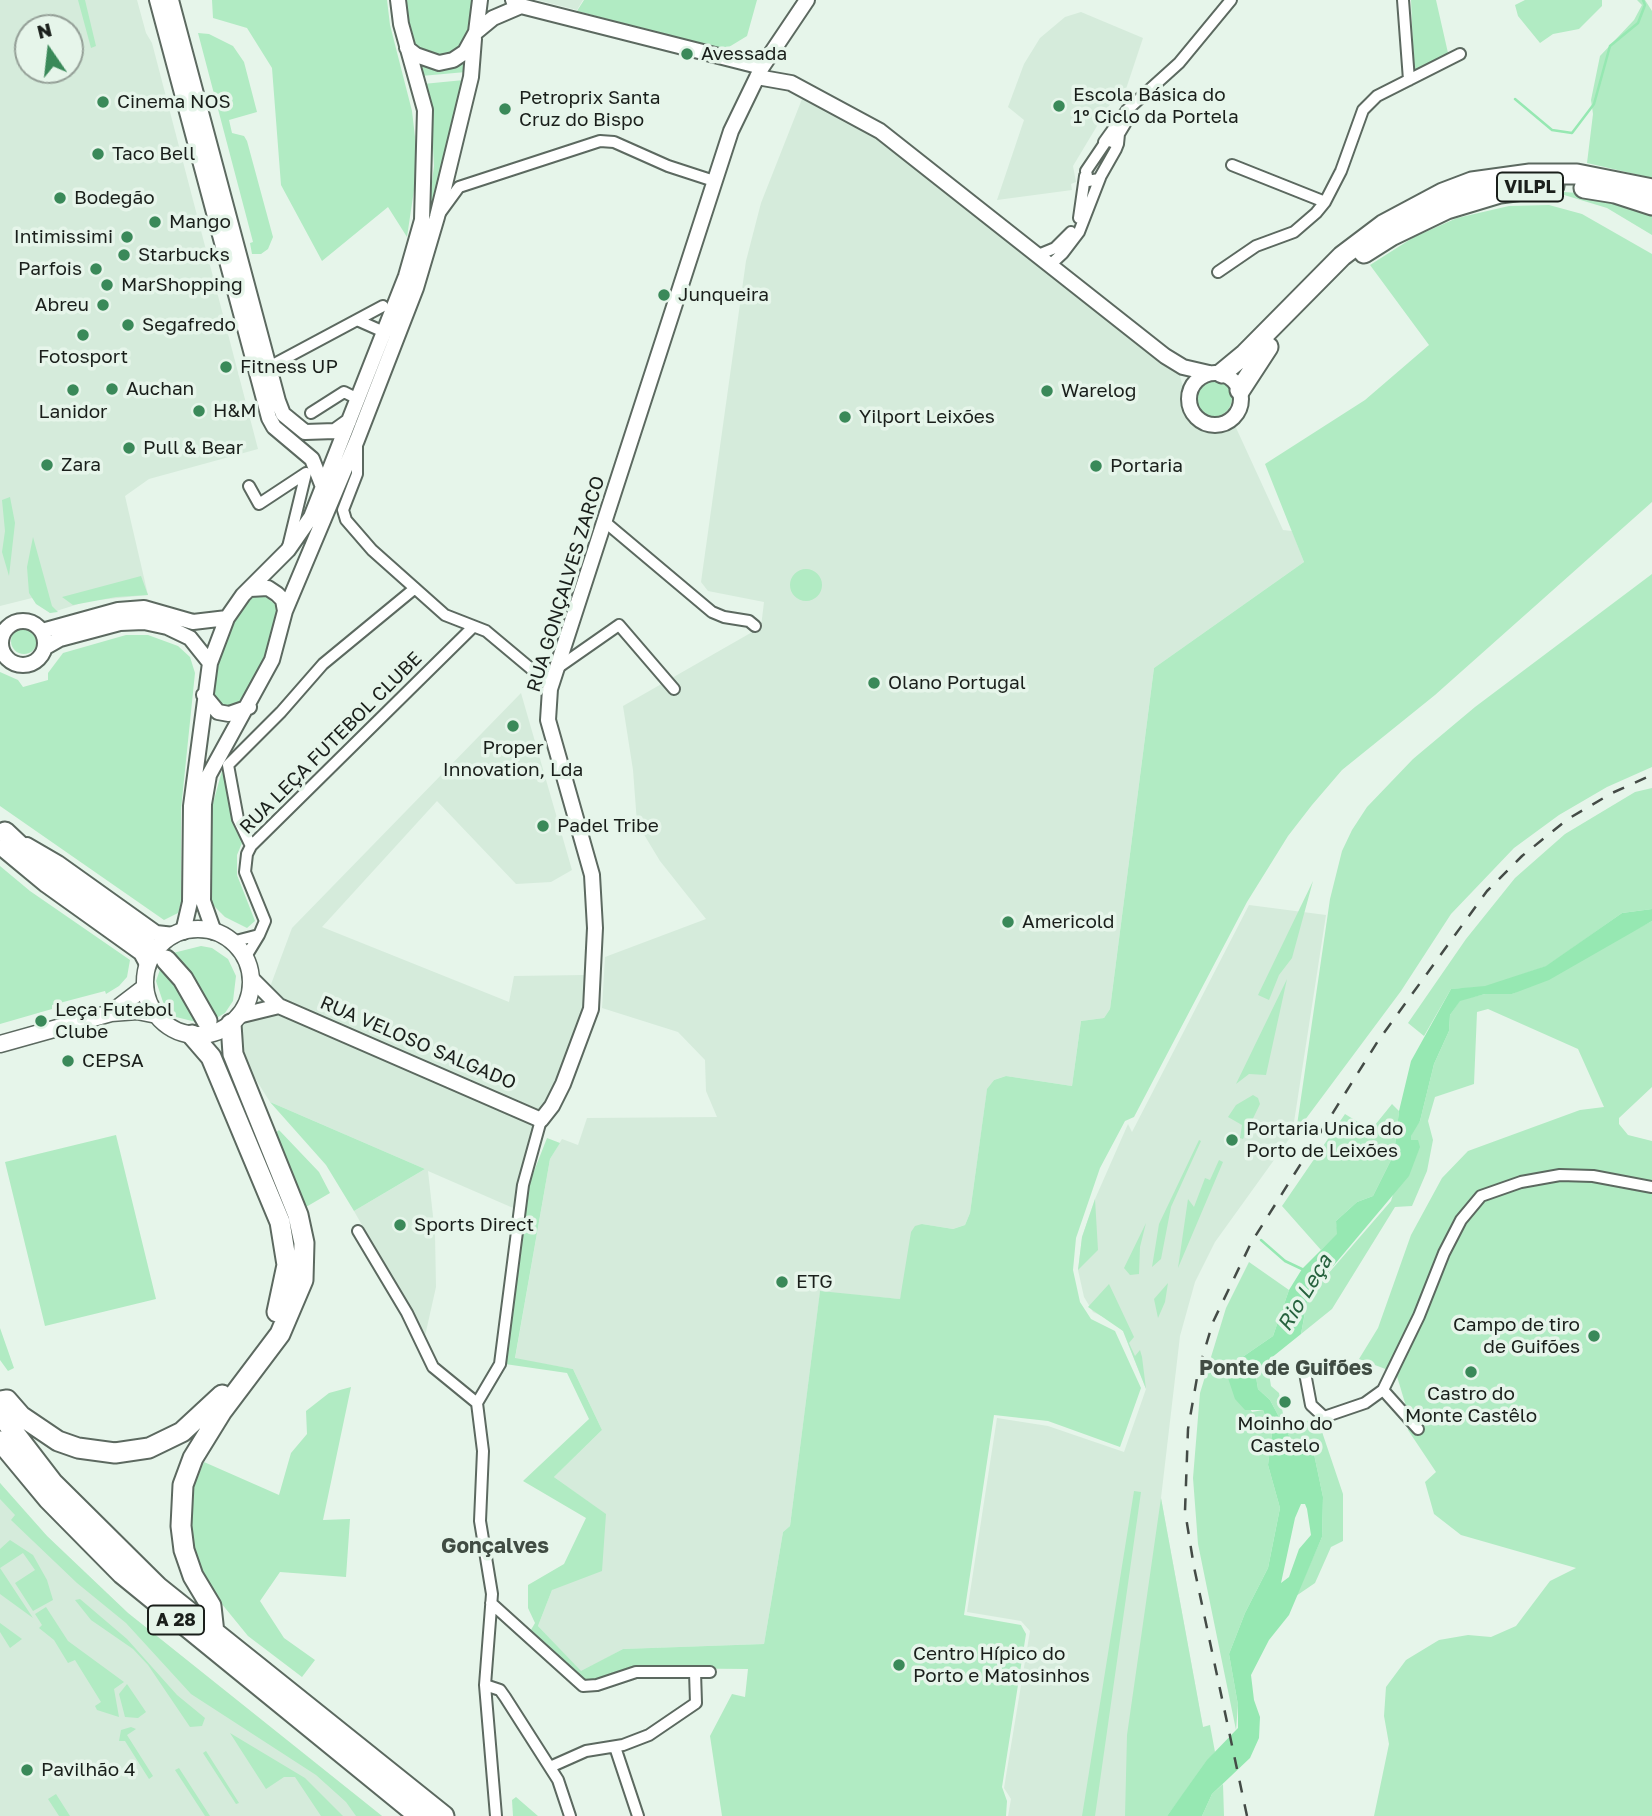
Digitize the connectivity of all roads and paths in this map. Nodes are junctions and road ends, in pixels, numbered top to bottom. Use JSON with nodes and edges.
{"nodes":[{"id":1,"x":157,"y":0,"type":"edge"},
{"id":2,"x":171,"y":0,"type":"edge"},
{"id":3,"x":398,"y":0,"type":"edge"},
{"id":4,"x":480,"y":0,"type":"edge"},
{"id":5,"x":807,"y":0,"type":"edge"},
{"id":6,"x":1231,"y":0,"type":"edge"},
{"id":7,"x":1403,"y":0,"type":"edge"},
{"id":8,"x":517,"y":3,"type":"edge"},
{"id":9,"x":475,"y":35,"type":"junction"},
{"id":10,"x":407,"y":48,"type":"junction"},
{"id":11,"x":1460,"y":54,"type":"dead end"},
{"id":12,"x":762,"y":67,"type":"junction"},
{"id":13,"x":1409,"y":80,"type":"junction"},
{"id":14,"x":791,"y":83,"type":"junction"},
{"id":15,"x":1143,"y":98,"type":"junction"},
{"id":16,"x":1104,"y":142,"type":"junction"},
{"id":17,"x":1118,"y":144,"type":"junction"},
{"id":18,"x":1232,"y":165,"type":"dead end"},
{"id":19,"x":448,"y":167,"type":"junction"},
{"id":20,"x":1102,"y":173,"type":"junction"},
{"id":21,"x":1085,"y":176,"type":"junction"},
{"id":22,"x":714,"y":181,"type":"junction"},
{"id":23,"x":459,"y":187,"type":"junction"},
{"id":24,"x":1652,"y":189,"type":"edge"},
{"id":25,"x":1325,"y":202,"type":"junction"},
{"id":26,"x":1652,"y":205,"type":"edge"},
{"id":27,"x":437,"y":217,"type":"junction"},
{"id":28,"x":1063,"y":253,"type":"junction"},
{"id":29,"x":1038,"y":256,"type":"junction"},
{"id":30,"x":1050,"y":265,"type":"junction"},
{"id":31,"x":1218,"y":272,"type":"dead end"},
{"id":32,"x":1070,"y":281,"type":"junction"},
{"id":33,"x":383,"y":306,"type":"dead end"},
{"id":34,"x":357,"y":320,"type":"junction"},
{"id":35,"x":384,"y":332,"type":"junction"},
{"id":36,"x":1165,"y":356,"type":"junction"},
{"id":37,"x":269,"y":367,"type":"junction"},
{"id":38,"x":1215,"y":373,"type":"junction"},
{"id":39,"x":1240,"y":390,"type":"junction"},
{"id":40,"x":1188,"y":395,"type":"junction"},
{"id":41,"x":358,"y":399,"type":"junction"},
{"id":42,"x":311,"y":413,"type":"dead end"},
{"id":43,"x":349,"y":421,"type":"junction"},
{"id":44,"x":357,"y":440,"type":"junction"},
{"id":45,"x":249,"y":486,"type":"dead end"},
{"id":46,"x":323,"y":487,"type":"junction"},
{"id":47,"x":298,"y":506,"type":"junction"},
{"id":48,"x":310,"y":517,"type":"junction"},
{"id":49,"x":605,"y":522,"type":"junction"},
{"id":50,"x":288,"y":550,"type":"junction"},
{"id":51,"x":250,"y":589,"type":"junction"},
{"id":52,"x":414,"y":589,"type":"junction"},
{"id":53,"x":285,"y":611,"type":"junction"},
{"id":54,"x":227,"y":618,"type":"junction"},
{"id":55,"x":473,"y":626,"type":"junction"},
{"id":56,"x":755,"y":626,"type":"dead end"},
{"id":57,"x":42,"y":631,"type":"junction"},
{"id":58,"x":0,"y":641,"type":"edge"},
{"id":59,"x":46,"y":647,"type":"junction"},
{"id":60,"x":2,"y":656,"type":"edge"},
{"id":61,"x":210,"y":663,"type":"junction"},
{"id":62,"x":554,"y":675,"type":"junction"},
{"id":63,"x":674,"y":689,"type":"dead end"},
{"id":64,"x":204,"y":695,"type":"junction"},
{"id":65,"x":249,"y":707,"type":"junction"},
{"id":66,"x":2,"y":836,"type":"edge"},
{"id":67,"x":251,"y":846,"type":"junction"},
{"id":68,"x":214,"y":932,"type":"junction"},
{"id":69,"x":179,"y":933,"type":"junction"},
{"id":70,"x":259,"y":935,"type":"junction"},
{"id":71,"x":145,"y":942,"type":"tunnel mouth"},
{"id":72,"x":232,"y":942,"type":"junction"},
{"id":73,"x":245,"y":958,"type":"junction"},
{"id":74,"x":157,"y":963,"type":"junction"},
{"id":75,"x":251,"y":978,"type":"junction"},
{"id":76,"x":145,"y":987,"type":"junction"},
{"id":77,"x":279,"y":1006,"type":"junction"},
{"id":78,"x":111,"y":1013,"type":"junction"},
{"id":79,"x":156,"y":1015,"type":"junction"},
{"id":80,"x":235,"y":1020,"type":"junction"},
{"id":81,"x":207,"y":1021,"type":"tunnel mouth"},
{"id":82,"x":192,"y":1035,"type":"junction"},
{"id":83,"x":0,"y":1044,"type":"edge"},
{"id":84,"x":218,"y":1048,"type":"tunnel mouth"},
{"id":85,"x":541,"y":1120,"type":"junction"},
{"id":86,"x":1652,"y":1187,"type":"edge"},
{"id":87,"x":358,"y":1231,"type":"dead end"},
{"id":88,"x":296,"y":1295,"type":"junction"},
{"id":89,"x":1305,"y":1373,"type":"dead end"},
{"id":90,"x":1383,"y":1390,"type":"junction"},
{"id":91,"x":0,"y":1401,"type":"edge"},
{"id":92,"x":477,"y":1403,"type":"junction"},
{"id":93,"x":0,"y":1414,"type":"edge"},
{"id":94,"x":1418,"y":1429,"type":"dead end"},
{"id":95,"x":0,"y":1441,"type":"edge"},
{"id":96,"x":0,"y":1464,"type":"edge"},
{"id":97,"x":20,"y":1466,"type":"junction"},
{"id":98,"x":491,"y":1603,"type":"junction"},
{"id":99,"x":214,"y":1633,"type":"junction"},
{"id":100,"x":695,"y":1672,"type":"junction"},
{"id":101,"x":710,"y":1672,"type":"dead end"},
{"id":102,"x":485,"y":1685,"type":"junction"},
{"id":103,"x":615,"y":1747,"type":"junction"},
{"id":104,"x":550,"y":1767,"type":"junction"},
{"id":105,"x":419,"y":1816,"type":"edge"},
{"id":106,"x":444,"y":1816,"type":"edge"},
{"id":107,"x":496,"y":1816,"type":"edge"},
{"id":108,"x":570,"y":1816,"type":"edge"},
{"id":109,"x":638,"y":1816,"type":"edge"}],
"edges":[{"from":1,"to":46,"type":"main road"},
{"from":2,"to":37,"type":"main road"},
{"from":3,"to":10,"type":"main road"},
{"from":4,"to":9,"type":"main road"},
{"from":5,"to":12,"type":"main road","name":"RUA GONÇALVES ZARCO"},
{"from":6,"to":15,"type":"street"},
{"from":7,"to":13,"type":"street"},
{"from":8,"to":9,"type":"main road"},
{"from":8,"to":12,"type":"main road"},
{"from":9,"to":10,"type":"main road"},
{"from":9,"to":19,"type":"main road"},
{"from":10,"to":35,"type":"main road"},
{"from":11,"to":13,"type":"street"},
{"from":12,"to":14,"type":"main road"},
{"from":12,"to":14,"type":"main road"},
{"from":12,"to":22,"type":"main road","name":"RUA GONÇALVES ZARCO"},
{"from":13,"to":25,"type":"street"},
{"from":14,"to":29,"type":"main road"},
{"from":15,"to":16,"type":"street"},
{"from":15,"to":17,"type":"street"},
{"from":16,"to":17,"type":"street"},
{"from":16,"to":21,"type":"street"},
{"from":17,"to":20,"type":"street"},
{"from":18,"to":25,"type":"street"},
{"from":19,"to":23,"type":"street"},
{"from":19,"to":27,"type":"main road"},
{"from":20,"to":21,"type":"street"},
{"from":20,"to":28,"type":"street"},
{"from":21,"to":29,"type":"street"},
{"from":22,"to":23,"type":"street"},
{"from":22,"to":49,"type":"main road","name":"RUA GONÇALVES ZARCO"},
{"from":23,"to":27,"type":"street"},
{"from":24,"to":38,"type":"highway","number":"VILPL"},
{"from":25,"to":31,"type":"street"},
{"from":26,"to":39,"type":"highway","number":"VILPL"},
{"from":27,"to":44,"type":"main road"},
{"from":28,"to":30,"type":"street"},
{"from":28,"to":32,"type":"street"},
{"from":29,"to":30,"type":"main road"},
{"from":30,"to":32,"type":"main road"},
{"from":32,"to":36,"type":"main road"},
{"from":33,"to":34,"type":"street"},
{"from":34,"to":35,"type":"street"},
{"from":34,"to":37,"type":"street"},
{"from":35,"to":41,"type":"main road"},
{"from":36,"to":38,"type":"main road"},
{"from":36,"to":40,"type":"main road"},
{"from":37,"to":43,"type":"main road"},
{"from":38,"to":39,"type":"main road"},
{"from":38,"to":40,"type":"main road"},
{"from":39,"to":40,"type":"main road"},
{"from":41,"to":42,"type":"street"},
{"from":41,"to":43,"type":"main road"},
{"from":43,"to":46,"type":"main road"},
{"from":44,"to":52,"type":"street"},
{"from":44,"to":53,"type":"main road"},
{"from":45,"to":47,"type":"street"},
{"from":46,"to":48,"type":"main road"},
{"from":47,"to":48,"type":"street"},
{"from":47,"to":50,"type":"street"},
{"from":48,"to":50,"type":"main road"},
{"from":49,"to":56,"type":"street"},
{"from":49,"to":62,"type":"main road","name":"RUA GONÇALVES ZARCO"},
{"from":50,"to":51,"type":"main road"},
{"from":51,"to":53,"type":"main road"},
{"from":51,"to":54,"type":"main road"},
{"from":52,"to":55,"type":"street"},
{"from":52,"to":67,"type":"street"},
{"from":53,"to":65,"type":"main road"},
{"from":54,"to":57,"type":"main road"},
{"from":54,"to":61,"type":"main road"},
{"from":55,"to":62,"type":"street"},
{"from":55,"to":67,"type":"street","name":"RUA LEÇA FUTEBOL CLUBE"},
{"from":57,"to":58,"type":"main road"},
{"from":57,"to":59,"type":"main road"},
{"from":58,"to":60,"type":"main road"},
{"from":59,"to":60,"type":"main road"},
{"from":59,"to":61,"type":"main road"},
{"from":61,"to":64,"type":"main road"},
{"from":62,"to":63,"type":"street"},
{"from":62,"to":85,"type":"main road","name":"RUA GONÇALVES ZARCO"},
{"from":64,"to":65,"type":"main road"},
{"from":64,"to":69,"type":"main road"},
{"from":65,"to":68,"type":"main road"},
{"from":66,"to":69,"type":"main road"},
{"from":66,"to":71,"type":"highway"},
{"from":66,"to":74,"type":"main road"},
{"from":67,"to":70,"type":"street","name":"RUA LEÇA FUTEBOL CLUBE"},
{"from":68,"to":69,"type":"main road"},
{"from":68,"to":72,"type":"main road"},
{"from":69,"to":74,"type":"main road"},
{"from":70,"to":72,"type":"street"},
{"from":70,"to":73,"type":"street"},
{"from":72,"to":73,"type":"main road"},
{"from":73,"to":75,"type":"main road"},
{"from":74,"to":76,"type":"main road"},
{"from":74,"to":81,"type":"highway"},
{"from":75,"to":77,"type":"main road","name":"RUA VELOSO SALGADO"},
{"from":75,"to":80,"type":"main road"},
{"from":76,"to":78,"type":"main road"},
{"from":76,"to":79,"type":"main road"},
{"from":77,"to":80,"type":"main road"},
{"from":77,"to":85,"type":"main road","name":"RUA VELOSO SALGADO"},
{"from":78,"to":79,"type":"main road"},
{"from":78,"to":83,"type":"main road"},
{"from":79,"to":82,"type":"main road"},
{"from":80,"to":82,"type":"main road"},
{"from":80,"to":88,"type":"highway"},
{"from":82,"to":91,"type":"highway"},
{"from":84,"to":88,"type":"highway"},
{"from":85,"to":92,"type":"street","name":"RUA GONÇALVES ZARCO"},
{"from":86,"to":90,"type":"street"},
{"from":87,"to":92,"type":"street"},
{"from":88,"to":99,"type":"highway"},
{"from":89,"to":90,"type":"street"},
{"from":90,"to":94,"type":"street"},
{"from":92,"to":98,"type":"street"},
{"from":93,"to":99,"type":"highway","number":"A 28"},
{"from":95,"to":97,"type":"highway","number":"A 28"},
{"from":96,"to":97,"type":"highway"},
{"from":97,"to":105,"type":"highway","number":"A 28"},
{"from":98,"to":100,"type":"street"},
{"from":98,"to":102,"type":"street"},
{"from":99,"to":106,"type":"highway","number":"A 28"},
{"from":100,"to":101,"type":"street"},
{"from":100,"to":103,"type":"street"},
{"from":102,"to":104,"type":"street"},
{"from":102,"to":107,"type":"street"},
{"from":103,"to":104,"type":"street"},
{"from":103,"to":109,"type":"street"},
{"from":104,"to":108,"type":"street"}]}
